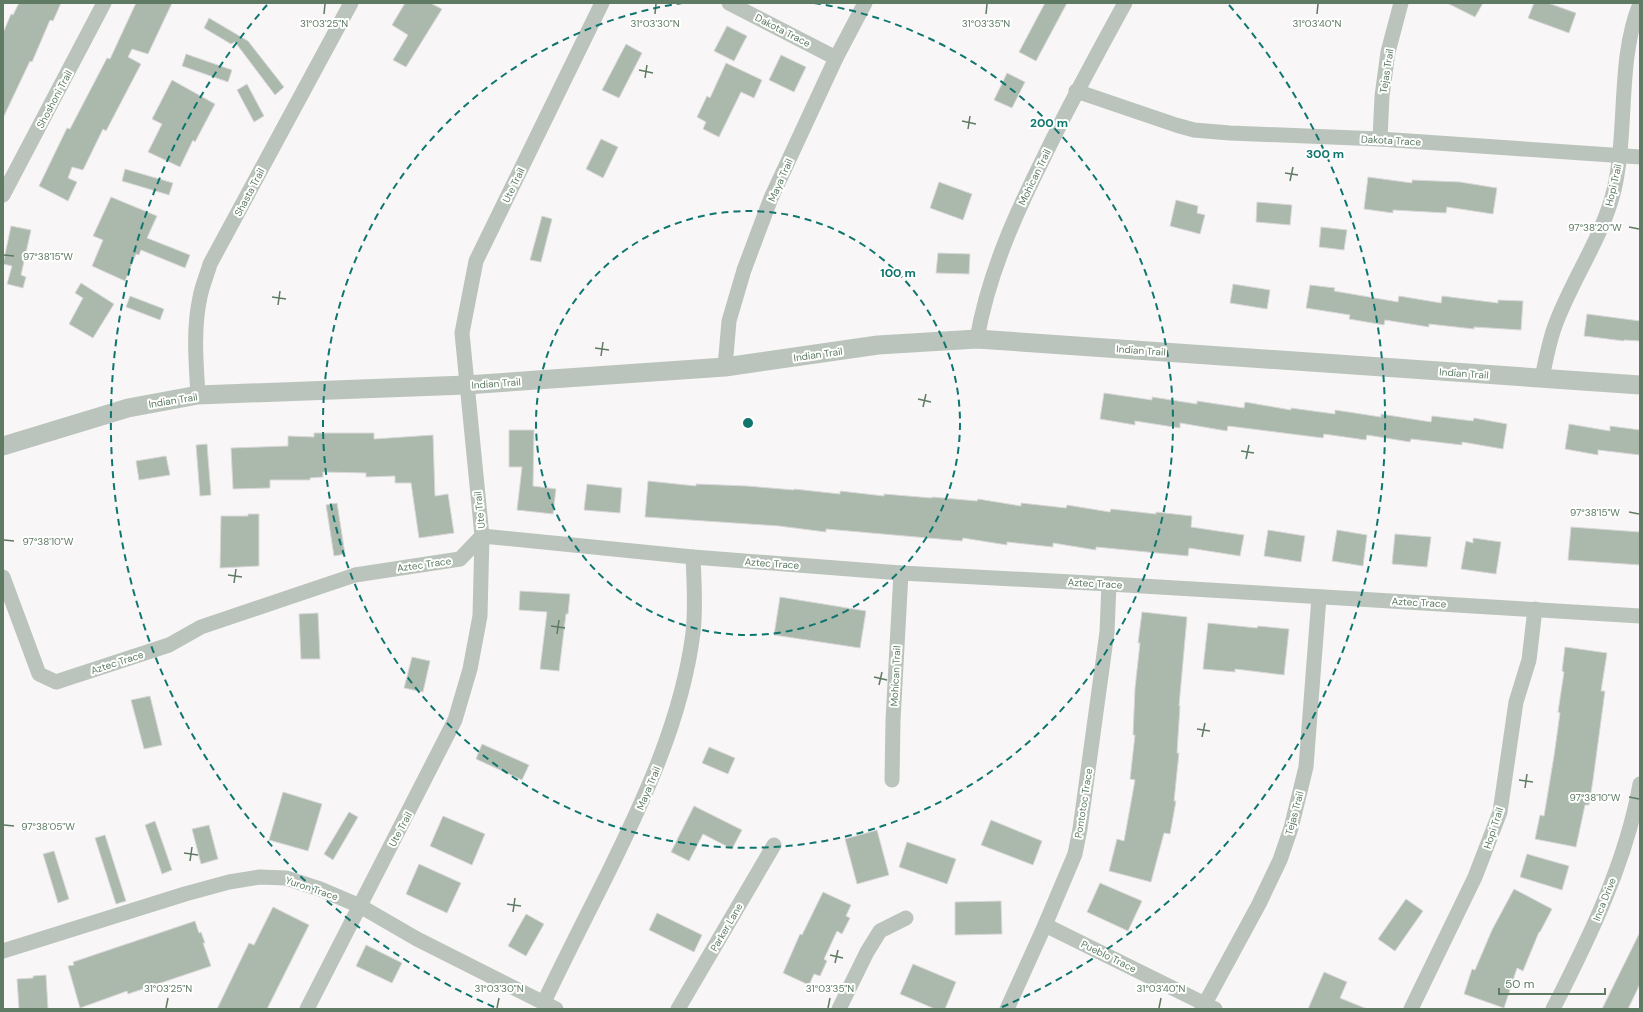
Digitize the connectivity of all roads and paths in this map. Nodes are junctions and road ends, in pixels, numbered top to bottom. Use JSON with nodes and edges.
{"nodes":[{"id":1,"x":104,"y":3,"type":"edge"},
{"id":2,"x":351,"y":3,"type":"edge"},
{"id":3,"x":602,"y":3,"type":"edge"},
{"id":4,"x":729,"y":3,"type":"edge"},
{"id":5,"x":865,"y":3,"type":"edge"},
{"id":6,"x":1124,"y":3,"type":"edge"},
{"id":7,"x":1401,"y":3,"type":"edge"},
{"id":8,"x":1640,"y":4,"type":"edge"},
{"id":9,"x":836,"y":58,"type":"junction"},
{"id":10,"x":1076,"y":91,"type":"junction"},
{"id":11,"x":1380,"y":139,"type":"junction"},
{"id":12,"x":1620,"y":155,"type":"junction"},
{"id":13,"x":1640,"y":157,"type":"edge"},
{"id":14,"x":3,"y":195,"type":"edge"},
{"id":15,"x":977,"y":339,"type":"junction"},
{"id":16,"x":725,"y":367,"type":"junction"},
{"id":17,"x":1542,"y":378,"type":"junction"},
{"id":18,"x":466,"y":385,"type":"junction"},
{"id":19,"x":1640,"y":385,"type":"edge"},
{"id":20,"x":198,"y":395,"type":"junction"},
{"id":21,"x":3,"y":446,"type":"edge"},
{"id":22,"x":482,"y":536,"type":"junction"},
{"id":23,"x":693,"y":557,"type":"junction"},
{"id":24,"x":901,"y":573,"type":"junction"},
{"id":25,"x":3,"y":577,"type":"edge"},
{"id":26,"x":1109,"y":584,"type":"junction"},
{"id":27,"x":1319,"y":597,"type":"junction"},
{"id":28,"x":1535,"y":609,"type":"junction"},
{"id":29,"x":1640,"y":616,"type":"edge"},
{"id":30,"x":892,"y":780,"type":"dead end"},
{"id":31,"x":1640,"y":784,"type":"edge"},
{"id":32,"x":774,"y":845,"type":"dead end"},
{"id":33,"x":360,"y":906,"type":"junction"},
{"id":34,"x":906,"y":918,"type":"dead end"},
{"id":35,"x":1045,"y":925,"type":"junction"},
{"id":36,"x":3,"y":950,"type":"edge"},
{"id":37,"x":550,"y":1006,"type":"edge"},
{"id":38,"x":1207,"y":1007,"type":"edge"},
{"id":39,"x":308,"y":1009,"type":"edge"},
{"id":40,"x":678,"y":1009,"type":"edge"},
{"id":41,"x":839,"y":1009,"type":"edge"},
{"id":42,"x":1007,"y":1009,"type":"edge"},
{"id":43,"x":1411,"y":1009,"type":"edge"},
{"id":44,"x":1553,"y":1009,"type":"edge"}],
"edges":[{"from":1,"to":14,"type":"street","name":"Shoshoni Trail"},
{"from":2,"to":20,"type":"street","name":"Shasta Trail"},
{"from":3,"to":18,"type":"street","name":"Ute Trail"},
{"from":4,"to":9,"type":"street","name":"Dakota Trace"},
{"from":5,"to":9,"type":"street","name":"Maya Trail"},
{"from":6,"to":10,"type":"street","name":"Mohican Trail"},
{"from":7,"to":11,"type":"street","name":"Tejas Trail"},
{"from":8,"to":12,"type":"street","name":"Hopi Trail"},
{"from":9,"to":16,"type":"street","name":"Maya Trail"},
{"from":10,"to":11,"type":"street","name":"Dakota Trace"},
{"from":10,"to":15,"type":"street","name":"Mohican Trail"},
{"from":11,"to":12,"type":"street","name":"Dakota Trace"},
{"from":12,"to":13,"type":"street","name":"Dakota Trace"},
{"from":12,"to":17,"type":"street","name":"Hopi Trail"},
{"from":15,"to":16,"type":"street","name":"Indian Trail"},
{"from":15,"to":17,"type":"street","name":"Indian Trail"},
{"from":16,"to":18,"type":"street","name":"Indian Trail"},
{"from":17,"to":19,"type":"street","name":"Indian Trail"},
{"from":18,"to":20,"type":"street","name":"Indian Trail"},
{"from":18,"to":22,"type":"street","name":"Ute Trail"},
{"from":20,"to":21,"type":"street","name":"Indian Trail"},
{"from":22,"to":23,"type":"street","name":"Aztec Trace"},
{"from":22,"to":25,"type":"street","name":"Aztec Trace"},
{"from":22,"to":33,"type":"street","name":"Ute Trail"},
{"from":23,"to":24,"type":"street","name":"Aztec Trace"},
{"from":23,"to":37,"type":"street","name":"Maya Trail"},
{"from":24,"to":26,"type":"street","name":"Aztec Trace"},
{"from":24,"to":30,"type":"street","name":"Mohican Trail"},
{"from":26,"to":27,"type":"street","name":"Aztec Trace"},
{"from":26,"to":35,"type":"street","name":"Pontotoc Trace"},
{"from":27,"to":28,"type":"street","name":"Aztec Trace"},
{"from":27,"to":38,"type":"street","name":"Tejas Trail"},
{"from":28,"to":29,"type":"street","name":"Aztec Trace"},
{"from":28,"to":43,"type":"street","name":"Hopi Trail"},
{"from":31,"to":44,"type":"street","name":"Inca Drive"},
{"from":32,"to":40,"type":"street","name":"Parker Lane"},
{"from":33,"to":36,"type":"street","name":"Yuron Trace"},
{"from":33,"to":37,"type":"street","name":"Yuron Trace"},
{"from":33,"to":39,"type":"street","name":"Ute Trail"},
{"from":34,"to":41,"type":"street"},
{"from":35,"to":38,"type":"street","name":"Pueblo Trace"},
{"from":35,"to":42,"type":"street","name":"Pontotoc Trace"}]}
